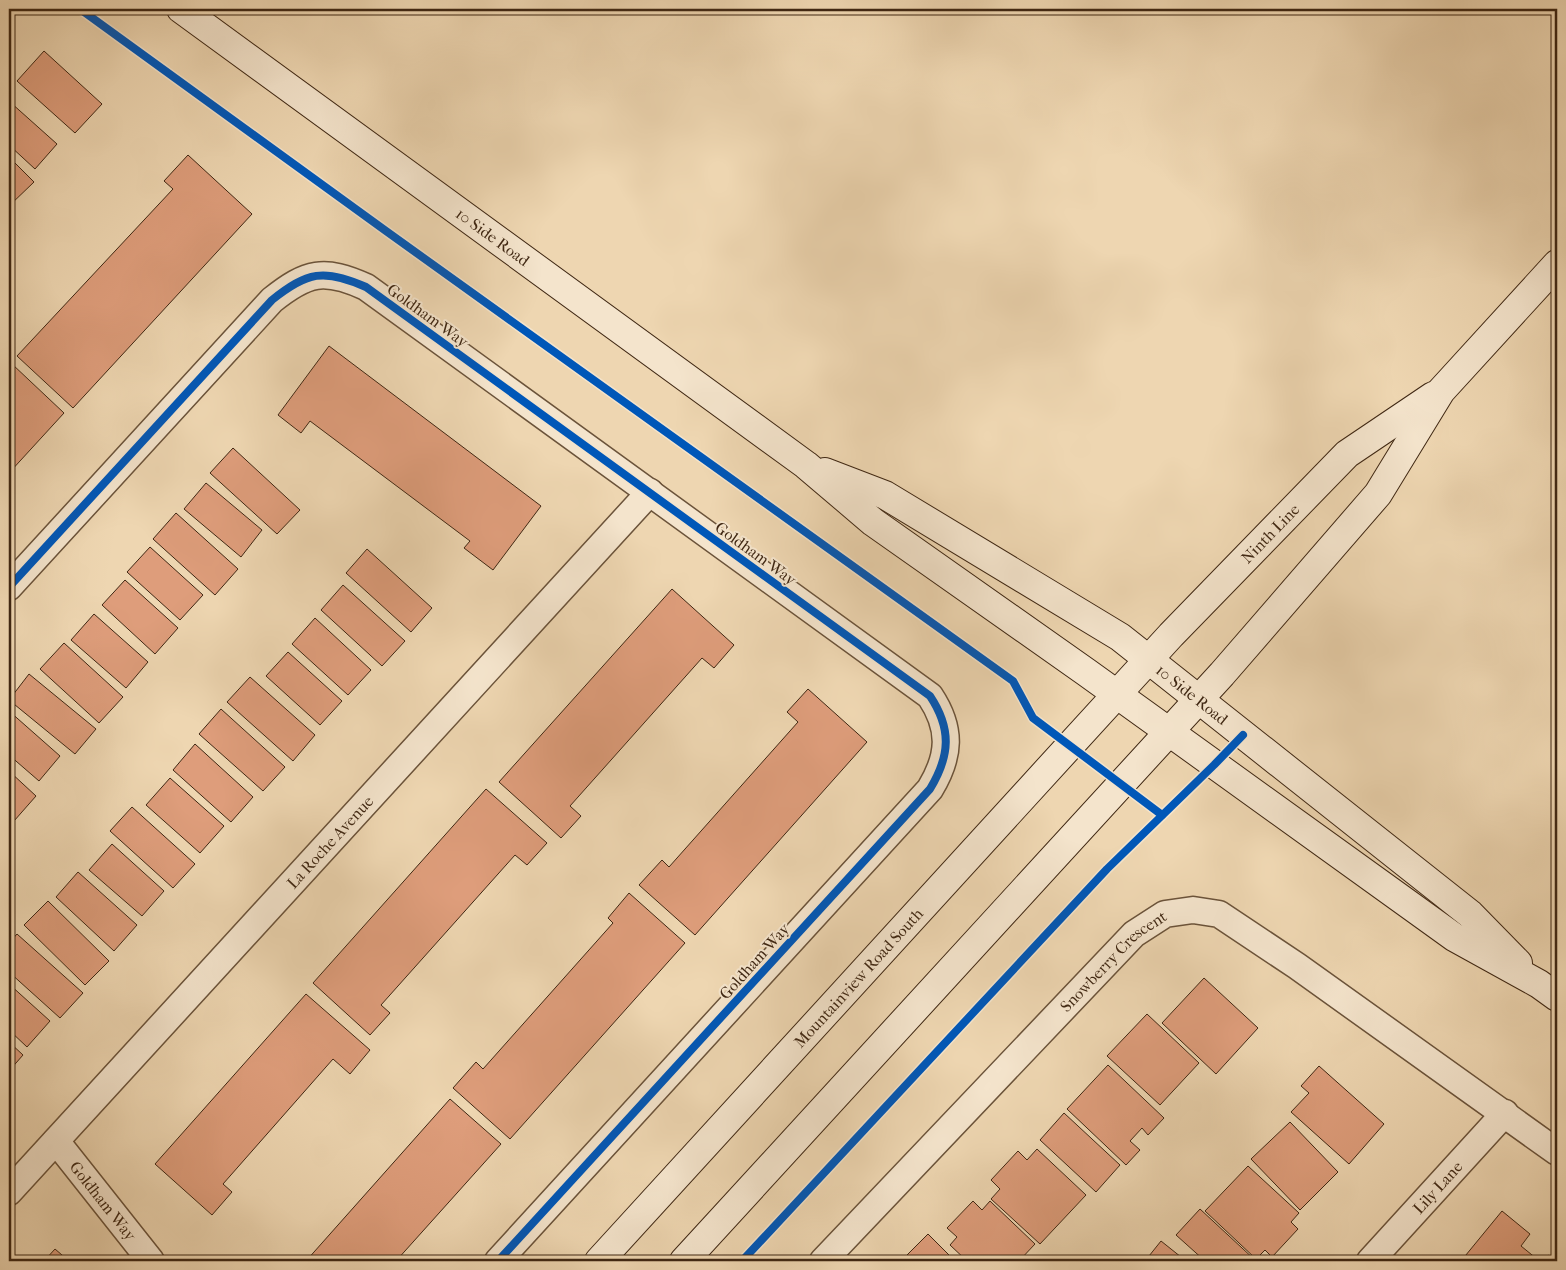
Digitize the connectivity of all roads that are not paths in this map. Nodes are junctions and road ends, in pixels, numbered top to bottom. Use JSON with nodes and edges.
{"nodes":[{"id":1,"x":181,"y":9,"type":"edge"},
{"id":2,"x":1557,"y":264,"type":"edge"},
{"id":3,"x":1441,"y":391,"type":"junction"},
{"id":4,"x":806,"y":465,"type":"junction"},
{"id":5,"x":650,"y":492,"type":"junction"},
{"id":6,"x":9,"y":587,"type":"edge"},
{"id":7,"x":1148,"y":660,"type":"junction"},
{"id":8,"x":1117,"y":694,"type":"junction"},
{"id":9,"x":1199,"y":700,"type":"junction"},
{"id":10,"x":1169,"y":732,"type":"junction"},
{"id":11,"x":1548,"y":991,"type":"edge"},
{"id":12,"x":1505,"y":1113,"type":"junction"},
{"id":13,"x":56,"y":1141,"type":"junction"},
{"id":14,"x":1557,"y":1152,"type":"edge"},
{"id":15,"x":9,"y":1192,"type":"edge"},
{"id":16,"x":151,"y":1261,"type":"edge"},
{"id":17,"x":498,"y":1261,"type":"edge"},
{"id":18,"x":599,"y":1261,"type":"edge"},
{"id":19,"x":684,"y":1261,"type":"edge"},
{"id":20,"x":823,"y":1261,"type":"edge"},
{"id":21,"x":1370,"y":1261,"type":"edge"}],
"edges":[{"from":1,"to":4,"type":"main road","name":"10 Side Road"},
{"from":2,"to":3,"type":"main road","name":"Ninth Line"},
{"from":3,"to":7,"type":"main road","name":"Ninth Line"},
{"from":3,"to":9,"type":"main road","name":"Ninth Line"},
{"from":4,"to":7,"type":"main road","name":"10 Side Road"},
{"from":4,"to":8,"type":"main road","name":"10 Side Road"},
{"from":5,"to":6,"type":"street","name":"Goldham Way"},
{"from":5,"to":13,"type":"street","name":"La Roche Avenue"},
{"from":5,"to":17,"type":"street","name":"Goldham Way"},
{"from":7,"to":8,"type":"main road","name":"Ninth Line"},
{"from":7,"to":9,"type":"main road","name":"10 Side Road"},
{"from":8,"to":10,"type":"main road","name":"10 Side Road"},
{"from":8,"to":18,"type":"main road","name":"Mountainview Road South"},
{"from":9,"to":10,"type":"main road","name":"Ninth Line"},
{"from":9,"to":11,"type":"main road","name":"10 Side Road"},
{"from":10,"to":11,"type":"main road","name":"10 Side Road"},
{"from":10,"to":19,"type":"main road"},
{"from":12,"to":14,"type":"street","name":"Snowberry Crescent"},
{"from":12,"to":20,"type":"street","name":"Snowberry Crescent"},
{"from":12,"to":21,"type":"street","name":"Lily Lane"},
{"from":13,"to":15,"type":"street","name":"La Roche Avenue"},
{"from":13,"to":16,"type":"street","name":"Goldham Way"}]}
